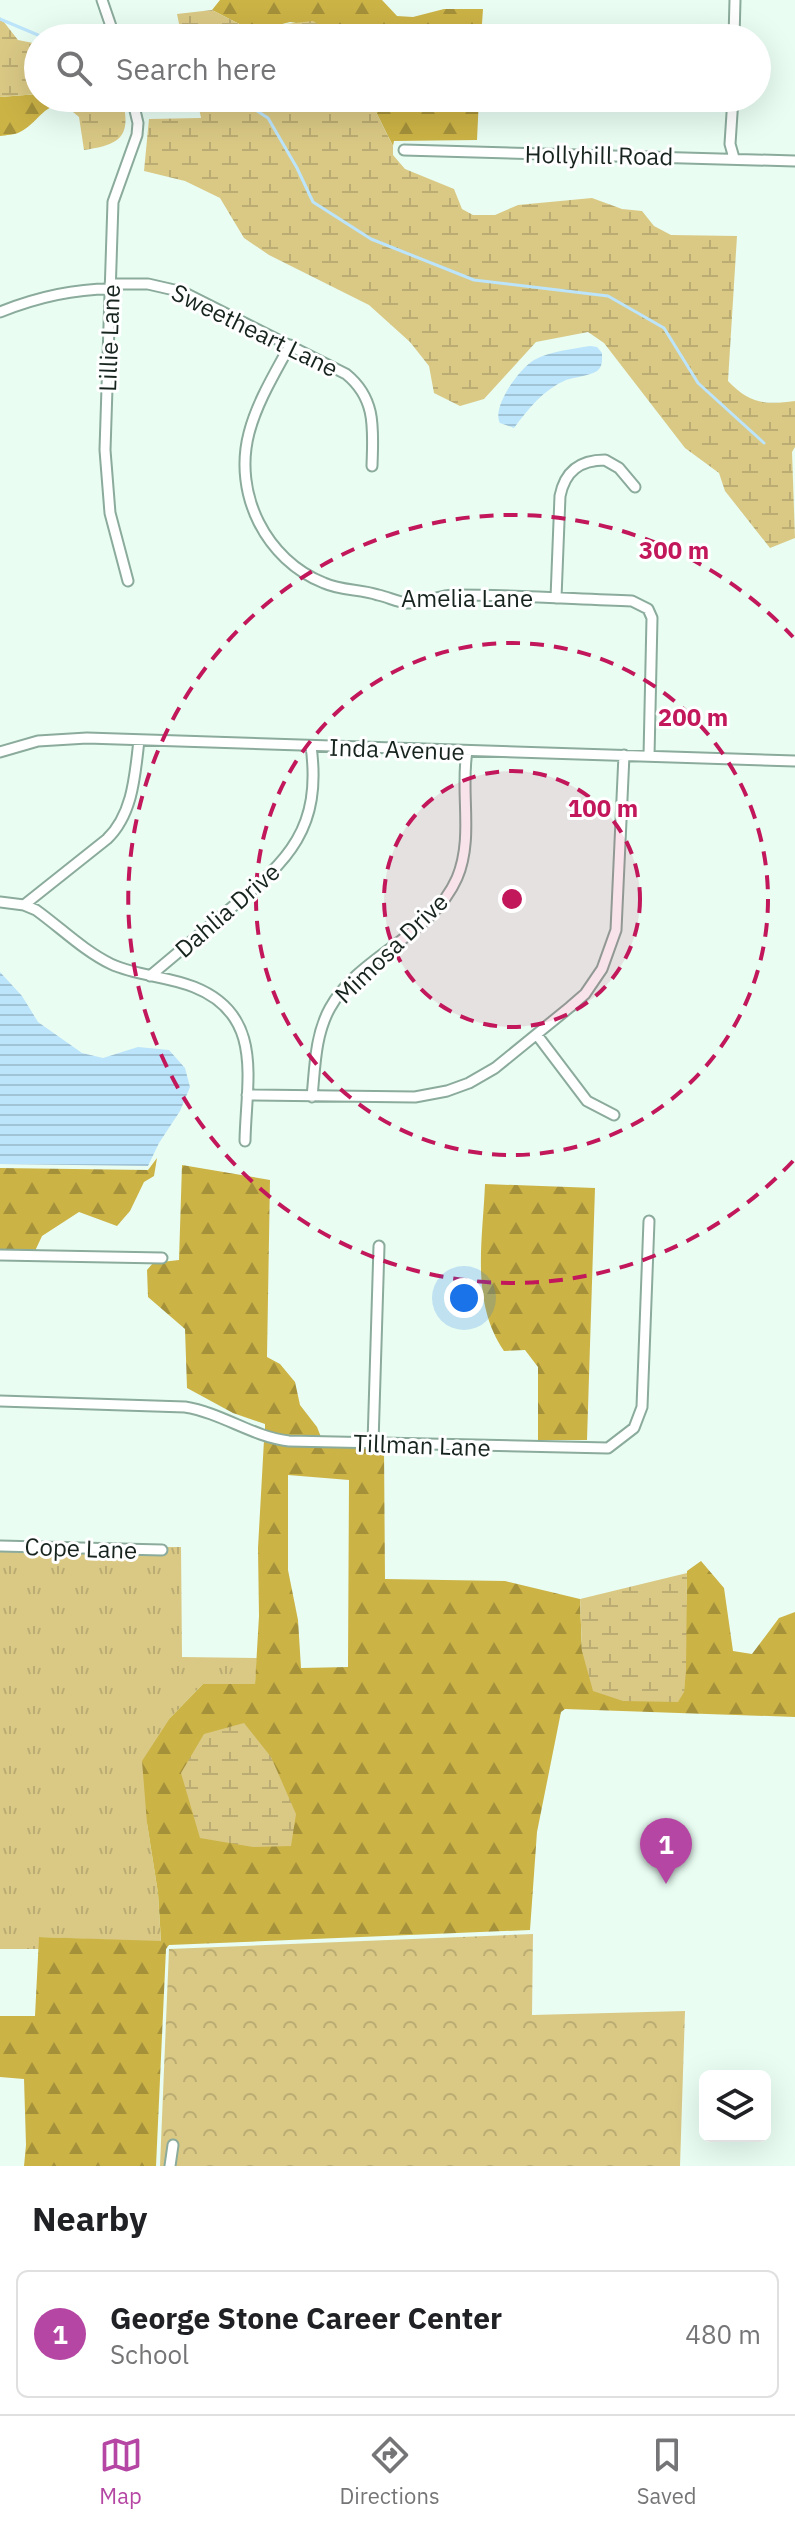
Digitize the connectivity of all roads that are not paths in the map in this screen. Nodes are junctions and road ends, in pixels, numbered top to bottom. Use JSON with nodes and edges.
{"nodes":[{"id":1,"x":102,"y":0,"type":"edge"},
{"id":2,"x":735,"y":0,"type":"edge"},
{"id":3,"x":110,"y":24,"type":"edge"},
{"id":4,"x":734,"y":24,"type":"edge"},
{"id":5,"x":135,"y":112,"type":"edge"},
{"id":6,"x":732,"y":112,"type":"edge"},
{"id":7,"x":404,"y":150,"type":"dead end"},
{"id":8,"x":734,"y":158,"type":"junction"},
{"id":9,"x":795,"y":161,"type":"edge"},
{"id":10,"x":110,"y":287,"type":"junction"},
{"id":11,"x":0,"y":312,"type":"edge"},
{"id":12,"x":290,"y":345,"type":"junction"},
{"id":13,"x":372,"y":466,"type":"dead end"},
{"id":14,"x":635,"y":487,"type":"dead end"},
{"id":15,"x":128,"y":581,"type":"dead end"},
{"id":16,"x":556,"y":598,"type":"junction"},
{"id":17,"x":139,"y":740,"type":"junction"},
{"id":18,"x":311,"y":746,"type":"junction"},
{"id":19,"x":467,"y":751,"type":"junction"},
{"id":20,"x":0,"y":752,"type":"edge"},
{"id":21,"x":624,"y":755,"type":"junction"},
{"id":22,"x":649,"y":756,"type":"junction"},
{"id":23,"x":795,"y":761,"type":"edge"},
{"id":24,"x":0,"y":902,"type":"edge"},
{"id":25,"x":24,"y":905,"type":"junction"},
{"id":26,"x":150,"y":976,"type":"junction"},
{"id":27,"x":537,"y":1035,"type":"junction"},
{"id":28,"x":247,"y":1095,"type":"junction"},
{"id":29,"x":312,"y":1097,"type":"junction"},
{"id":30,"x":614,"y":1115,"type":"dead end"},
{"id":31,"x":245,"y":1141,"type":"dead end"},
{"id":32,"x":649,"y":1221,"type":"dead end"},
{"id":33,"x":379,"y":1246,"type":"dead end"},
{"id":34,"x":0,"y":1255,"type":"edge"},
{"id":35,"x":162,"y":1258,"type":"dead end"},
{"id":36,"x":0,"y":1401,"type":"edge"},
{"id":37,"x":373,"y":1443,"type":"junction"},
{"id":38,"x":0,"y":1546,"type":"edge"},
{"id":39,"x":162,"y":1550,"type":"dead end"},
{"id":40,"x":173,"y":2145,"type":"dead end"},
{"id":41,"x":170,"y":2166,"type":"edge"}],
"edges":[{"from":1,"to":3,"type":"street"},
{"from":2,"to":4,"type":"street"},
{"from":5,"to":10,"type":"street","name":"Lillie Lane"},
{"from":6,"to":8,"type":"street"},
{"from":7,"to":8,"type":"street","name":"Hollyhill Road"},
{"from":8,"to":9,"type":"street","name":"Hollyhill Road"},
{"from":10,"to":11,"type":"street","name":"Sweetheart Lane"},
{"from":10,"to":12,"type":"street","name":"Sweetheart Lane"},
{"from":10,"to":15,"type":"street","name":"Lillie Lane"},
{"from":12,"to":13,"type":"street","name":"Sweetheart Lane"},
{"from":12,"to":16,"type":"street","name":"Amelia Lane"},
{"from":14,"to":16,"type":"street"},
{"from":16,"to":22,"type":"street","name":"Amelia Lane"},
{"from":17,"to":18,"type":"street","name":"Inda Avenue"},
{"from":17,"to":20,"type":"street","name":"Inda Avenue"},
{"from":17,"to":25,"type":"street"},
{"from":18,"to":19,"type":"street","name":"Inda Avenue"},
{"from":18,"to":26,"type":"street","name":"Dahlia Drive"},
{"from":19,"to":21,"type":"street","name":"Inda Avenue"},
{"from":19,"to":29,"type":"street","name":"Mimosa Drive"},
{"from":21,"to":22,"type":"street","name":"Inda Avenue"},
{"from":21,"to":27,"type":"street"},
{"from":22,"to":23,"type":"street","name":"Inda Avenue"},
{"from":24,"to":25,"type":"street"},
{"from":25,"to":26,"type":"street"},
{"from":26,"to":28,"type":"street"},
{"from":27,"to":29,"type":"street"},
{"from":27,"to":30,"type":"street"},
{"from":28,"to":29,"type":"street"},
{"from":28,"to":31,"type":"street"},
{"from":32,"to":37,"type":"street","name":"Tillman Lane"},
{"from":33,"to":37,"type":"street"},
{"from":34,"to":35,"type":"street"},
{"from":36,"to":37,"type":"street","name":"Tillman Lane"},
{"from":38,"to":39,"type":"street","name":"Cope Lane"},
{"from":40,"to":41,"type":"street"}]}
